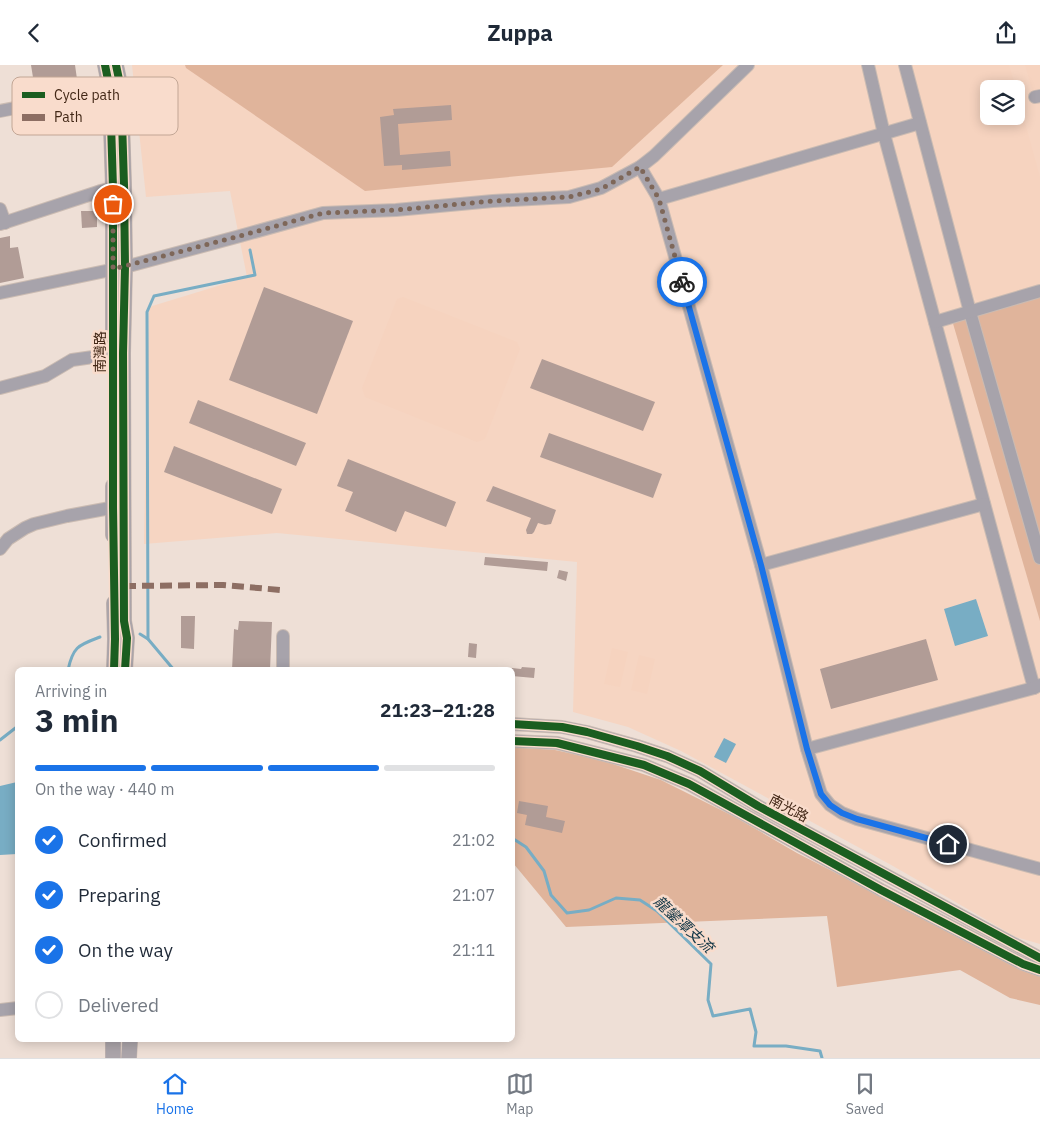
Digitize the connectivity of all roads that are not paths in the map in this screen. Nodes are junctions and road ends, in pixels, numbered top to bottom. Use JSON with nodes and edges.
{"nodes":[{"id":1,"x":105,"y":65,"type":"edge"},
{"id":2,"x":748,"y":65,"type":"edge"},
{"id":3,"x":868,"y":65,"type":"edge"},
{"id":4,"x":905,"y":65,"type":"edge"},
{"id":5,"x":110,"y":77,"type":"edge"},
{"id":6,"x":920,"y":123,"type":"junction"},
{"id":7,"x":884,"y":134,"type":"junction"},
{"id":8,"x":117,"y":135,"type":"edge"},
{"id":9,"x":640,"y":167,"type":"junction"},
{"id":10,"x":118,"y":186,"type":"junction"},
{"id":11,"x":659,"y":199,"type":"junction"},
{"id":12,"x":0,"y":209,"type":"edge"},
{"id":13,"x":2,"y":223,"type":"edge"},
{"id":14,"x":119,"y":268,"type":"junction"},
{"id":15,"x":1040,"y":291,"type":"edge"},
{"id":16,"x":0,"y":293,"type":"edge"},
{"id":17,"x":970,"y":312,"type":"junction"},
{"id":18,"x":936,"y":322,"type":"junction"},
{"id":19,"x":118,"y":354,"type":"junction"},
{"id":20,"x":0,"y":388,"type":"edge"},
{"id":21,"x":984,"y":504,"type":"junction"},
{"id":22,"x":118,"y":506,"type":"junction"},
{"id":23,"x":0,"y":549,"type":"edge"},
{"id":24,"x":1040,"y":558,"type":"edge"},
{"id":25,"x":761,"y":565,"type":"junction"},
{"id":26,"x":283,"y":636,"type":"dead end"},
{"id":27,"x":121,"y":638,"type":"junction"},
{"id":28,"x":115,"y":667,"type":"edge"},
{"id":29,"x":125,"y":667,"type":"edge"},
{"id":30,"x":283,"y":667,"type":"edge"},
{"id":31,"x":1037,"y":686,"type":"edge"},
{"id":32,"x":515,"y":724,"type":"edge"},
{"id":33,"x":515,"y":741,"type":"edge"},
{"id":34,"x":807,"y":749,"type":"junction"},
{"id":35,"x":1040,"y":869,"type":"edge"},
{"id":36,"x":1040,"y":957,"type":"edge"},
{"id":37,"x":1040,"y":970,"type":"edge"},
{"id":38,"x":15,"y":1008,"type":"edge"},
{"id":39,"x":0,"y":1010,"type":"edge"},
{"id":40,"x":113,"y":1042,"type":"edge"},
{"id":41,"x":130,"y":1042,"type":"edge"},
{"id":42,"x":113,"y":1058,"type":"edge"},
{"id":43,"x":129,"y":1058,"type":"edge"}],
"edges":[{"from":1,"to":5,"type":"main road","name":"南灣路"},
{"from":2,"to":9,"type":"street"},
{"from":3,"to":7,"type":"street"},
{"from":4,"to":6,"type":"street"},
{"from":6,"to":7,"type":"street"},
{"from":6,"to":17,"type":"street"},
{"from":7,"to":11,"type":"street"},
{"from":7,"to":18,"type":"street"},
{"from":8,"to":10,"type":"main road","name":"南灣路"},
{"from":9,"to":11,"type":"street"},
{"from":9,"to":14,"type":"street"},
{"from":10,"to":13,"type":"street"},
{"from":10,"to":14,"type":"main road","name":"南灣路"},
{"from":11,"to":25,"type":"street"},
{"from":12,"to":13,"type":"street"},
{"from":14,"to":16,"type":"street"},
{"from":14,"to":19,"type":"main road","name":"南灣路"},
{"from":15,"to":17,"type":"street"},
{"from":17,"to":18,"type":"street"},
{"from":17,"to":24,"type":"street"},
{"from":18,"to":21,"type":"street"},
{"from":19,"to":20,"type":"street"},
{"from":19,"to":22,"type":"main road","name":"南灣路"},
{"from":21,"to":25,"type":"street"},
{"from":21,"to":31,"type":"street"},
{"from":22,"to":23,"type":"street"},
{"from":22,"to":27,"type":"main road","name":"南灣路"},
{"from":25,"to":34,"type":"street"},
{"from":26,"to":30,"type":"street"},
{"from":27,"to":28,"type":"main road"},
{"from":27,"to":29,"type":"main road"},
{"from":31,"to":34,"type":"street"},
{"from":32,"to":36,"type":"street","name":"南光路"},
{"from":33,"to":37,"type":"street","name":"南光路"},
{"from":34,"to":35,"type":"street"},
{"from":38,"to":39,"type":"street"},
{"from":40,"to":42,"type":"main road"},
{"from":41,"to":43,"type":"main road"}]}
